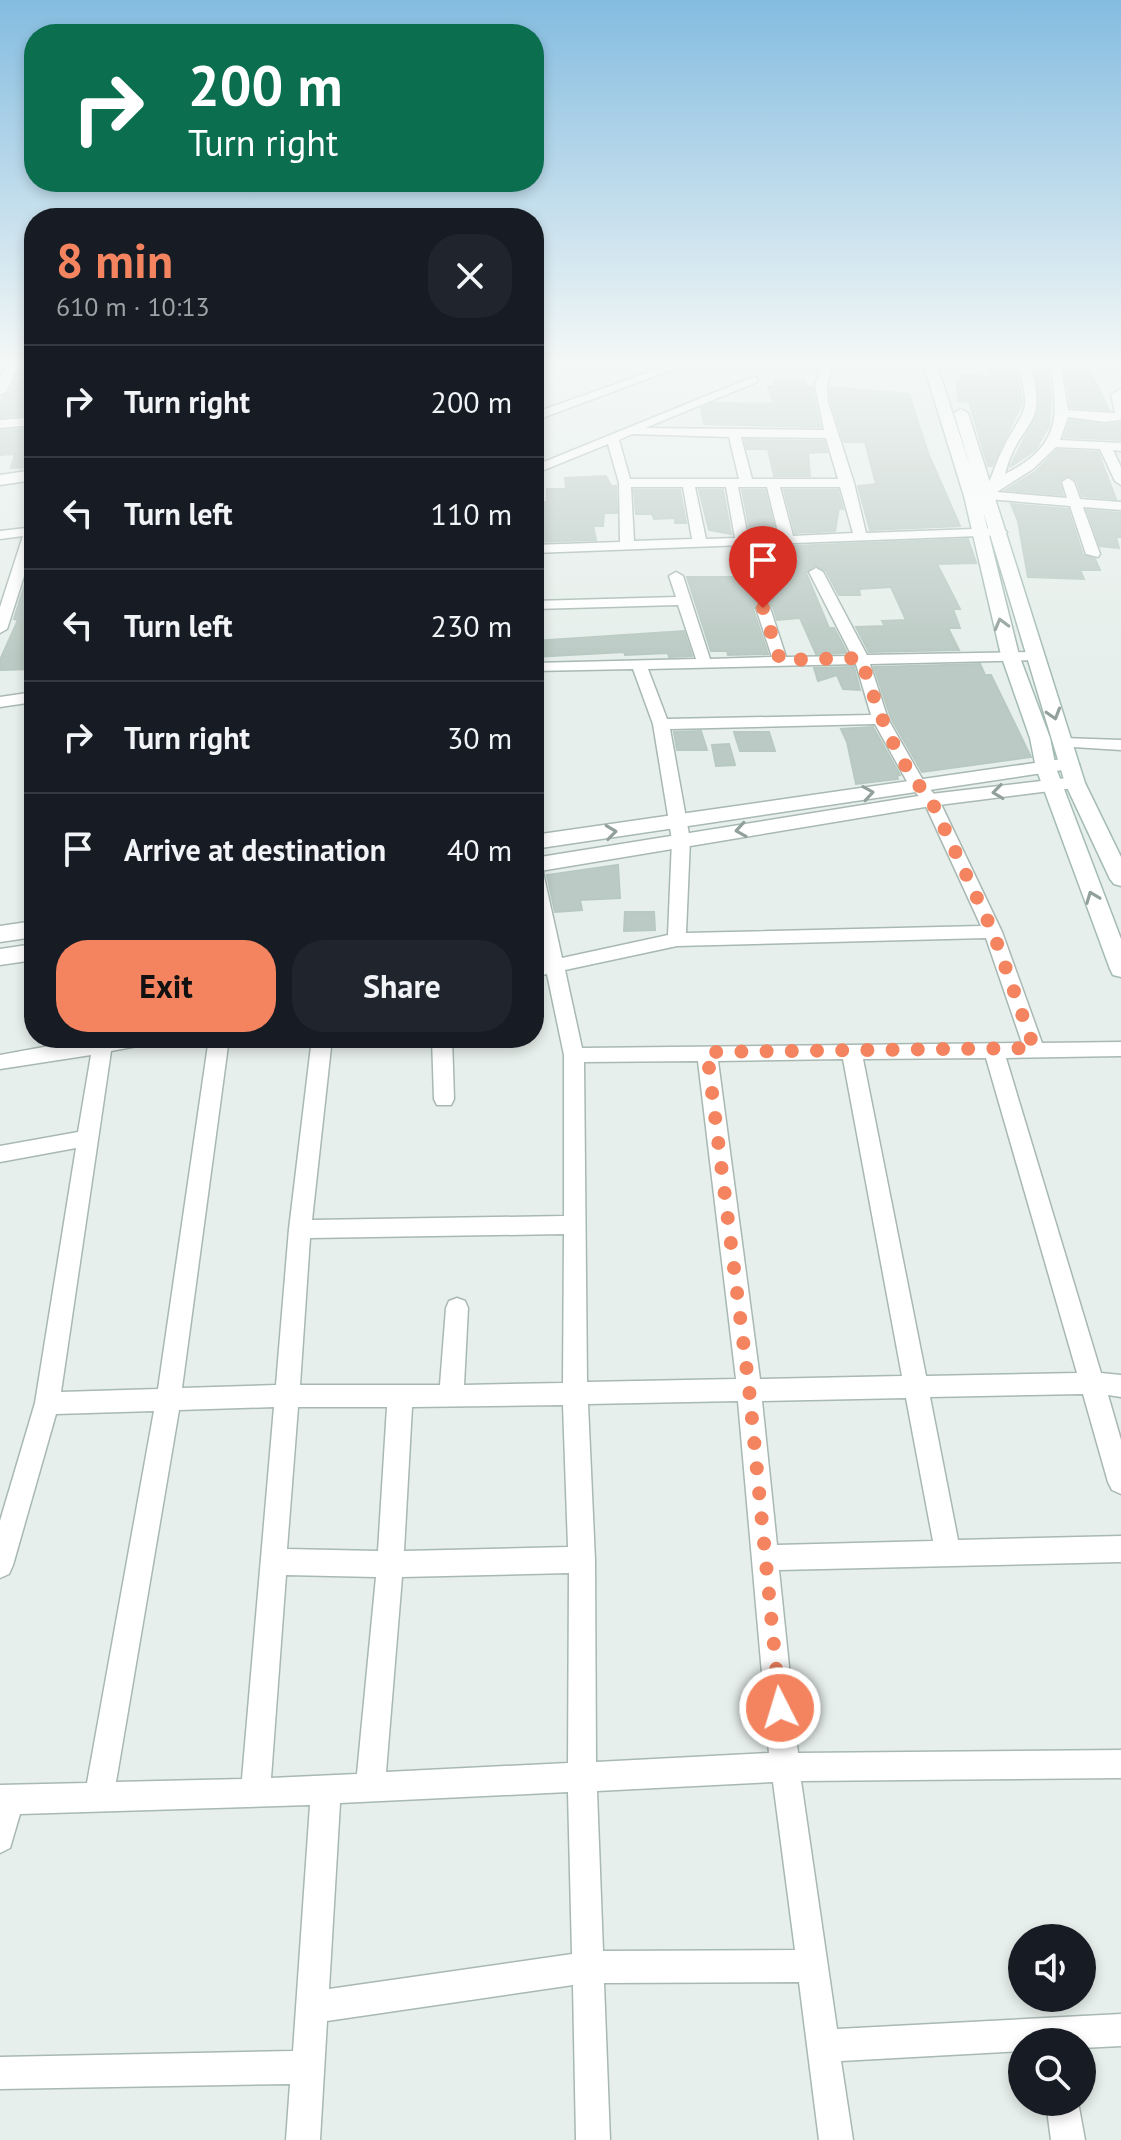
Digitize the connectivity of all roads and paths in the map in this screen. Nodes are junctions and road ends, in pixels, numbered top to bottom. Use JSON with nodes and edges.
{"nodes":[{"id":1,"x":618,"y":460,"type":"edge"},
{"id":2,"x":737,"y":460,"type":"edge"},
{"id":3,"x":841,"y":460,"type":"edge"},
{"id":4,"x":964,"y":460,"type":"edge"},
{"id":5,"x":981,"y":460,"type":"edge"},
{"id":6,"x":1004,"y":460,"type":"edge"},
{"id":7,"x":1035,"y":460,"type":"edge"},
{"id":8,"x":1111,"y":460,"type":"edge"},
{"id":9,"x":24,"y":476,"type":"edge"},
{"id":10,"x":0,"y":480,"type":"edge"},
{"id":11,"x":1121,"y":481,"type":"edge"},
{"id":12,"x":688,"y":482,"type":"junction"},
{"id":13,"x":738,"y":482,"type":"junction"},
{"id":14,"x":772,"y":482,"type":"junction"},
{"id":15,"x":1068,"y":482,"type":"dead end"},
{"id":16,"x":625,"y":483,"type":"junction"},
{"id":17,"x":848,"y":483,"type":"junction"},
{"id":18,"x":993,"y":489,"type":"junction"},
{"id":19,"x":1076,"y":502,"type":"junction"},
{"id":20,"x":1121,"y":506,"type":"edge"},
{"id":21,"x":24,"y":531,"type":"edge"},
{"id":22,"x":990,"y":532,"type":"junction"},
{"id":23,"x":0,"y":535,"type":"edge"},
{"id":24,"x":861,"y":537,"type":"junction"},
{"id":25,"x":787,"y":540,"type":"junction"},
{"id":26,"x":742,"y":542,"type":"junction"},
{"id":27,"x":700,"y":544,"type":"junction"},
{"id":28,"x":627,"y":547,"type":"junction"},
{"id":29,"x":544,"y":549,"type":"edge"},
{"id":30,"x":1093,"y":554,"type":"dead end"},
{"id":31,"x":24,"y":556,"type":"edge"},
{"id":32,"x":816,"y":572,"type":"dead end"},
{"id":33,"x":676,"y":576,"type":"dead end"},
{"id":34,"x":683,"y":601,"type":"junction"},
{"id":35,"x":544,"y":605,"type":"edge"},
{"id":36,"x":763,"y":608,"type":"dead end"},
{"id":37,"x":0,"y":629,"type":"edge"},
{"id":38,"x":1010,"y":655,"type":"junction"},
{"id":39,"x":1037,"y":656,"type":"junction"},
{"id":40,"x":861,"y":658,"type":"junction"},
{"id":41,"x":780,"y":660,"type":"junction"},
{"id":42,"x":704,"y":662,"type":"junction"},
{"id":43,"x":639,"y":664,"type":"junction"},
{"id":44,"x":544,"y":667,"type":"edge"},
{"id":45,"x":24,"y":698,"type":"edge"},
{"id":46,"x":0,"y":702,"type":"edge"},
{"id":47,"x":880,"y":719,"type":"junction"},
{"id":48,"x":661,"y":724,"type":"junction"},
{"id":49,"x":1063,"y":743,"type":"junction"},
{"id":50,"x":1121,"y":745,"type":"edge"},
{"id":51,"x":1072,"y":774,"type":"junction"},
{"id":52,"x":1049,"y":776,"type":"junction"},
{"id":53,"x":924,"y":793,"type":"junction"},
{"id":54,"x":679,"y":831,"type":"junction"},
{"id":55,"x":544,"y":841,"type":"edge"},
{"id":56,"x":544,"y":863,"type":"edge"},
{"id":57,"x":1121,"y":879,"type":"edge"},
{"id":58,"x":544,"y":917,"type":"edge"},
{"id":59,"x":24,"y":930,"type":"edge"},
{"id":60,"x":993,"y":932,"type":"junction"},
{"id":61,"x":0,"y":934,"type":"edge"},
{"id":62,"x":677,"y":940,"type":"junction"},
{"id":63,"x":24,"y":953,"type":"edge"},
{"id":64,"x":0,"y":957,"type":"edge"},
{"id":65,"x":555,"y":966,"type":"junction"},
{"id":66,"x":544,"y":968,"type":"edge"},
{"id":67,"x":1121,"y":969,"type":"edge"},
{"id":68,"x":72,"y":1048,"type":"edge"},
{"id":69,"x":102,"y":1048,"type":"edge"},
{"id":70,"x":218,"y":1048,"type":"edge"},
{"id":71,"x":321,"y":1048,"type":"edge"},
{"id":72,"x":442,"y":1048,"type":"edge"},
{"id":73,"x":1034,"y":1048,"type":"junction"},
{"id":74,"x":1121,"y":1049,"type":"edge"},
{"id":75,"x":994,"y":1050,"type":"junction"},
{"id":76,"x":707,"y":1052,"type":"junction"},
{"id":77,"x":852,"y":1052,"type":"junction"},
{"id":78,"x":574,"y":1055,"type":"junction"},
{"id":79,"x":0,"y":1062,"type":"edge"},
{"id":80,"x":444,"y":1099,"type":"dead end"},
{"id":81,"x":88,"y":1138,"type":"junction"},
{"id":82,"x":0,"y":1154,"type":"edge"},
{"id":83,"x":575,"y":1225,"type":"junction"},
{"id":84,"x":300,"y":1229,"type":"junction"},
{"id":85,"x":457,"y":1308,"type":"dead end"},
{"id":86,"x":1092,"y":1383,"type":"junction"},
{"id":87,"x":916,"y":1386,"type":"junction"},
{"id":88,"x":1121,"y":1386,"type":"edge"},
{"id":89,"x":749,"y":1388,"type":"junction"},
{"id":90,"x":575,"y":1394,"type":"junction"},
{"id":91,"x":285,"y":1396,"type":"junction"},
{"id":92,"x":451,"y":1396,"type":"junction"},
{"id":93,"x":400,"y":1397,"type":"junction"},
{"id":94,"x":168,"y":1401,"type":"junction"},
{"id":95,"x":47,"y":1403,"type":"junction"},
{"id":96,"x":1121,"y":1482,"type":"edge"},
{"id":97,"x":1121,"y":1549,"type":"edge"},
{"id":98,"x":948,"y":1554,"type":"junction"},
{"id":99,"x":766,"y":1558,"type":"junction"},
{"id":100,"x":582,"y":1560,"type":"junction"},
{"id":101,"x":273,"y":1562,"type":"junction"},
{"id":102,"x":390,"y":1564,"type":"junction"},
{"id":103,"x":0,"y":1565,"type":"edge"},
{"id":104,"x":1121,"y":1764,"type":"edge"},
{"id":105,"x":785,"y":1767,"type":"junction"},
{"id":106,"x":582,"y":1776,"type":"junction"},
{"id":107,"x":370,"y":1787,"type":"junction"},
{"id":108,"x":326,"y":1789,"type":"junction"},
{"id":109,"x":255,"y":1793,"type":"junction"},
{"id":110,"x":99,"y":1798,"type":"junction"},
{"id":111,"x":4,"y":1800,"type":"edge"},
{"id":112,"x":0,"y":1838,"type":"edge"},
{"id":113,"x":814,"y":1966,"type":"junction"},
{"id":114,"x":587,"y":1967,"type":"junction"},
{"id":115,"x":312,"y":2007,"type":"junction"},
{"id":116,"x":1121,"y":2030,"type":"edge"},
{"id":117,"x":1096,"y":2032,"type":"edge"},
{"id":118,"x":1008,"y":2039,"type":"edge"},
{"id":119,"x":825,"y":2046,"type":"junction"},
{"id":120,"x":308,"y":2067,"type":"junction"},
{"id":121,"x":0,"y":2073,"type":"edge"},
{"id":122,"x":1064,"y":2116,"type":"edge"},
{"id":123,"x":303,"y":2140,"type":"edge"},
{"id":124,"x":593,"y":2140,"type":"edge"},
{"id":125,"x":836,"y":2140,"type":"edge"},
{"id":126,"x":1068,"y":2140,"type":"edge"}],
"edges":[{"from":1,"to":16,"type":"street"},
{"from":2,"to":13,"type":"street"},
{"from":3,"to":17,"type":"street"},
{"from":4,"to":22,"type":"main road"},
{"from":5,"to":18,"type":"main road"},
{"from":6,"to":18,"type":"street"},
{"from":7,"to":18,"type":"street"},
{"from":8,"to":11,"type":"street"},
{"from":9,"to":10,"type":"main road"},
{"from":12,"to":13,"type":"street"},
{"from":12,"to":16,"type":"street"},
{"from":12,"to":27,"type":"street"},
{"from":13,"to":14,"type":"street"},
{"from":13,"to":26,"type":"street"},
{"from":14,"to":17,"type":"street"},
{"from":14,"to":25,"type":"street"},
{"from":15,"to":19,"type":"street"},
{"from":16,"to":28,"type":"street"},
{"from":17,"to":24,"type":"street"},
{"from":18,"to":19,"type":"street"},
{"from":18,"to":22,"type":"main road"},
{"from":19,"to":20,"type":"street"},
{"from":19,"to":30,"type":"street"},
{"from":21,"to":23,"type":"street"},
{"from":22,"to":24,"type":"street"},
{"from":38,"to":22,"type":"main road","one_way":true},
{"from":22,"to":39,"type":"main road"},
{"from":24,"to":25,"type":"street"},
{"from":25,"to":26,"type":"street"},
{"from":26,"to":27,"type":"street"},
{"from":27,"to":28,"type":"street"},
{"from":28,"to":29,"type":"street"},
{"from":31,"to":37,"type":"street"},
{"from":32,"to":40,"type":"street"},
{"from":33,"to":34,"type":"street"},
{"from":34,"to":35,"type":"street"},
{"from":34,"to":42,"type":"street"},
{"from":36,"to":41,"type":"street"},
{"from":38,"to":39,"type":"street"},
{"from":38,"to":40,"type":"street"},
{"from":38,"to":52,"type":"main road"},
{"from":39,"to":49,"type":"main road","one_way":true},
{"from":40,"to":41,"type":"street"},
{"from":40,"to":47,"type":"street"},
{"from":41,"to":42,"type":"street"},
{"from":42,"to":43,"type":"street"},
{"from":43,"to":44,"type":"street"},
{"from":43,"to":48,"type":"street"},
{"from":45,"to":46,"type":"street"},
{"from":47,"to":48,"type":"street"},
{"from":47,"to":53,"type":"street"},
{"from":48,"to":54,"type":"street"},
{"from":49,"to":50,"type":"street"},
{"from":49,"to":51,"type":"main road"},
{"from":51,"to":52,"type":"main road"},
{"from":51,"to":57,"type":"main road"},
{"from":52,"to":53,"type":"main road"},
{"from":67,"to":52,"type":"main road","one_way":true},
{"from":53,"to":54,"type":"main road"},
{"from":53,"to":60,"type":"street"},
{"from":55,"to":54,"type":"main road","one_way":true},
{"from":54,"to":56,"type":"main road"},
{"from":54,"to":62,"type":"street"},
{"from":58,"to":65,"type":"street"},
{"from":59,"to":61,"type":"main road"},
{"from":60,"to":62,"type":"street"},
{"from":60,"to":73,"type":"street"},
{"from":62,"to":65,"type":"street"},
{"from":63,"to":64,"type":"main road"},
{"from":65,"to":66,"type":"street"},
{"from":65,"to":78,"type":"street"},
{"from":68,"to":79,"type":"street"},
{"from":69,"to":81,"type":"street"},
{"from":70,"to":94,"type":"street"},
{"from":71,"to":84,"type":"street"},
{"from":72,"to":80,"type":"street"},
{"from":73,"to":74,"type":"street"},
{"from":73,"to":75,"type":"street"},
{"from":75,"to":77,"type":"street"},
{"from":75,"to":86,"type":"street"},
{"from":76,"to":77,"type":"street"},
{"from":76,"to":78,"type":"street"},
{"from":76,"to":89,"type":"street"},
{"from":77,"to":87,"type":"street"},
{"from":78,"to":83,"type":"street"},
{"from":81,"to":82,"type":"street"},
{"from":81,"to":95,"type":"street"},
{"from":83,"to":84,"type":"street"},
{"from":83,"to":90,"type":"street"},
{"from":84,"to":91,"type":"street"},
{"from":85,"to":92,"type":"street"},
{"from":86,"to":87,"type":"street"},
{"from":86,"to":88,"type":"street"},
{"from":86,"to":96,"type":"street"},
{"from":87,"to":89,"type":"street"},
{"from":87,"to":98,"type":"street"},
{"from":89,"to":90,"type":"street"},
{"from":89,"to":99,"type":"street"},
{"from":90,"to":92,"type":"street"},
{"from":90,"to":100,"type":"street"},
{"from":91,"to":93,"type":"street"},
{"from":91,"to":94,"type":"street"},
{"from":91,"to":101,"type":"street"},
{"from":92,"to":93,"type":"street"},
{"from":93,"to":102,"type":"street"},
{"from":94,"to":95,"type":"street"},
{"from":94,"to":110,"type":"street"},
{"from":95,"to":103,"type":"street"},
{"from":97,"to":98,"type":"street"},
{"from":98,"to":99,"type":"street"},
{"from":99,"to":105,"type":"street"},
{"from":100,"to":102,"type":"street"},
{"from":100,"to":106,"type":"street"},
{"from":101,"to":102,"type":"street"},
{"from":101,"to":109,"type":"street"},
{"from":102,"to":107,"type":"street"},
{"from":104,"to":105,"type":"street"},
{"from":105,"to":106,"type":"street"},
{"from":105,"to":113,"type":"street"},
{"from":106,"to":107,"type":"street"},
{"from":106,"to":114,"type":"street"},
{"from":107,"to":108,"type":"street"},
{"from":108,"to":109,"type":"street"},
{"from":108,"to":115,"type":"street"},
{"from":109,"to":110,"type":"street"},
{"from":110,"to":111,"type":"street"},
{"from":111,"to":112,"type":"street"},
{"from":113,"to":114,"type":"street"},
{"from":113,"to":119,"type":"street"},
{"from":114,"to":115,"type":"street"},
{"from":114,"to":124,"type":"street"},
{"from":115,"to":120,"type":"street"},
{"from":116,"to":117,"type":"street"},
{"from":118,"to":119,"type":"street"},
{"from":119,"to":125,"type":"street"},
{"from":120,"to":121,"type":"street"},
{"from":120,"to":123,"type":"street"},
{"from":122,"to":126,"type":"street"}]}
